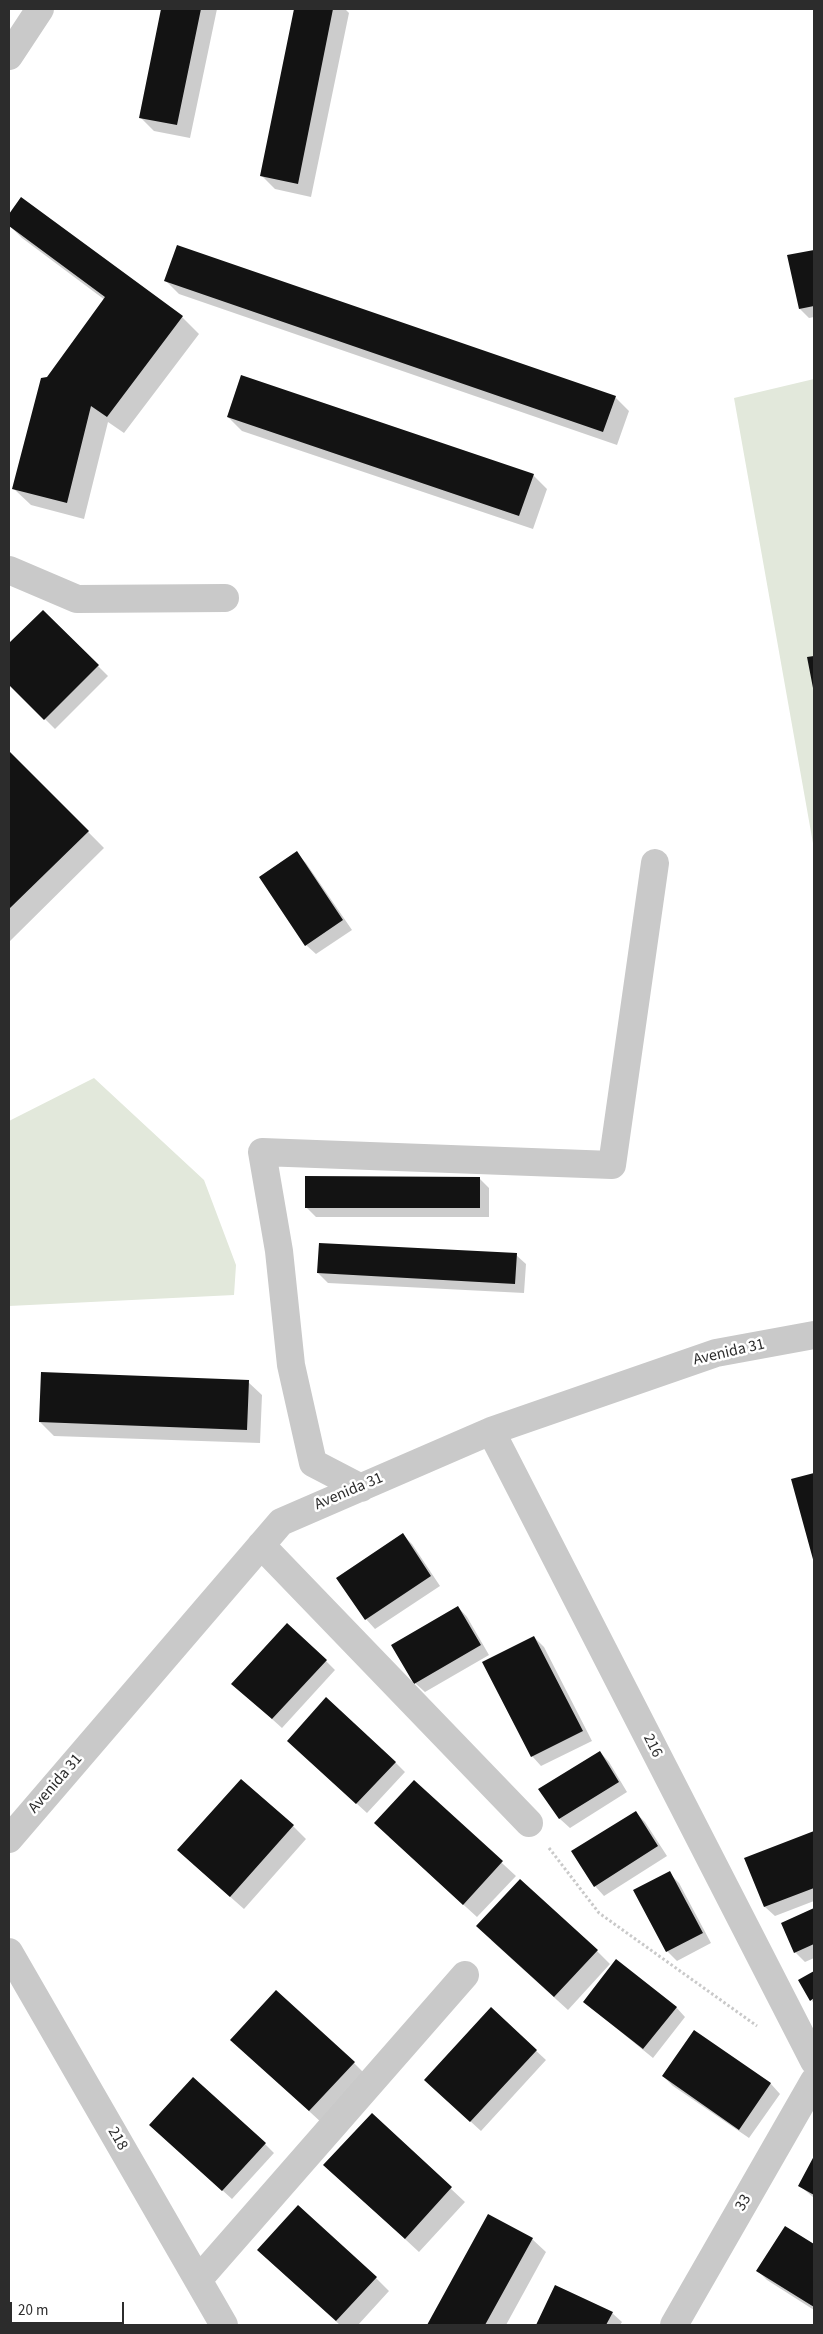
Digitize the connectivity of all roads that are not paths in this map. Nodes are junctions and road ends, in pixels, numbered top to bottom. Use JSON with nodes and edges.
{"nodes":[{"id":1,"x":40,"y":9,"type":"edge"},
{"id":2,"x":9,"y":56,"type":"edge"},
{"id":3,"x":9,"y":570,"type":"edge"},
{"id":4,"x":224,"y":598,"type":"dead end"},
{"id":5,"x":655,"y":863,"type":"dead end"},
{"id":6,"x":814,"y":1335,"type":"edge"},
{"id":7,"x":491,"y":1431,"type":"junction"},
{"id":8,"x":360,"y":1488,"type":"junction"},
{"id":9,"x":261,"y":1546,"type":"junction"},
{"id":10,"x":529,"y":1823,"type":"road end"},
{"id":11,"x":9,"y":1840,"type":"edge"},
{"id":12,"x":9,"y":1952,"type":"edge"},
{"id":13,"x":464,"y":1975,"type":"dead end"},
{"id":14,"x":814,"y":2061,"type":"edge"},
{"id":15,"x":814,"y":2081,"type":"edge"},
{"id":16,"x":198,"y":2280,"type":"junction"},
{"id":17,"x":224,"y":2325,"type":"edge"},
{"id":18,"x":674,"y":2325,"type":"edge"}],
"edges":[{"from":1,"to":2,"type":"street"},
{"from":3,"to":4,"type":"street"},
{"from":5,"to":8,"type":"street"},
{"from":6,"to":7,"type":"street","name":"Avenida 31"},
{"from":7,"to":8,"type":"street","name":"Avenida 31"},
{"from":7,"to":14,"type":"street","name":"216"},
{"from":8,"to":9,"type":"street","name":"Avenida 31"},
{"from":9,"to":10,"type":"street"},
{"from":9,"to":11,"type":"street","name":"Avenida 31"},
{"from":12,"to":16,"type":"street","name":"218"},
{"from":13,"to":16,"type":"street"},
{"from":15,"to":18,"type":"street","name":"33"},
{"from":16,"to":17,"type":"street","name":"218"}]}
